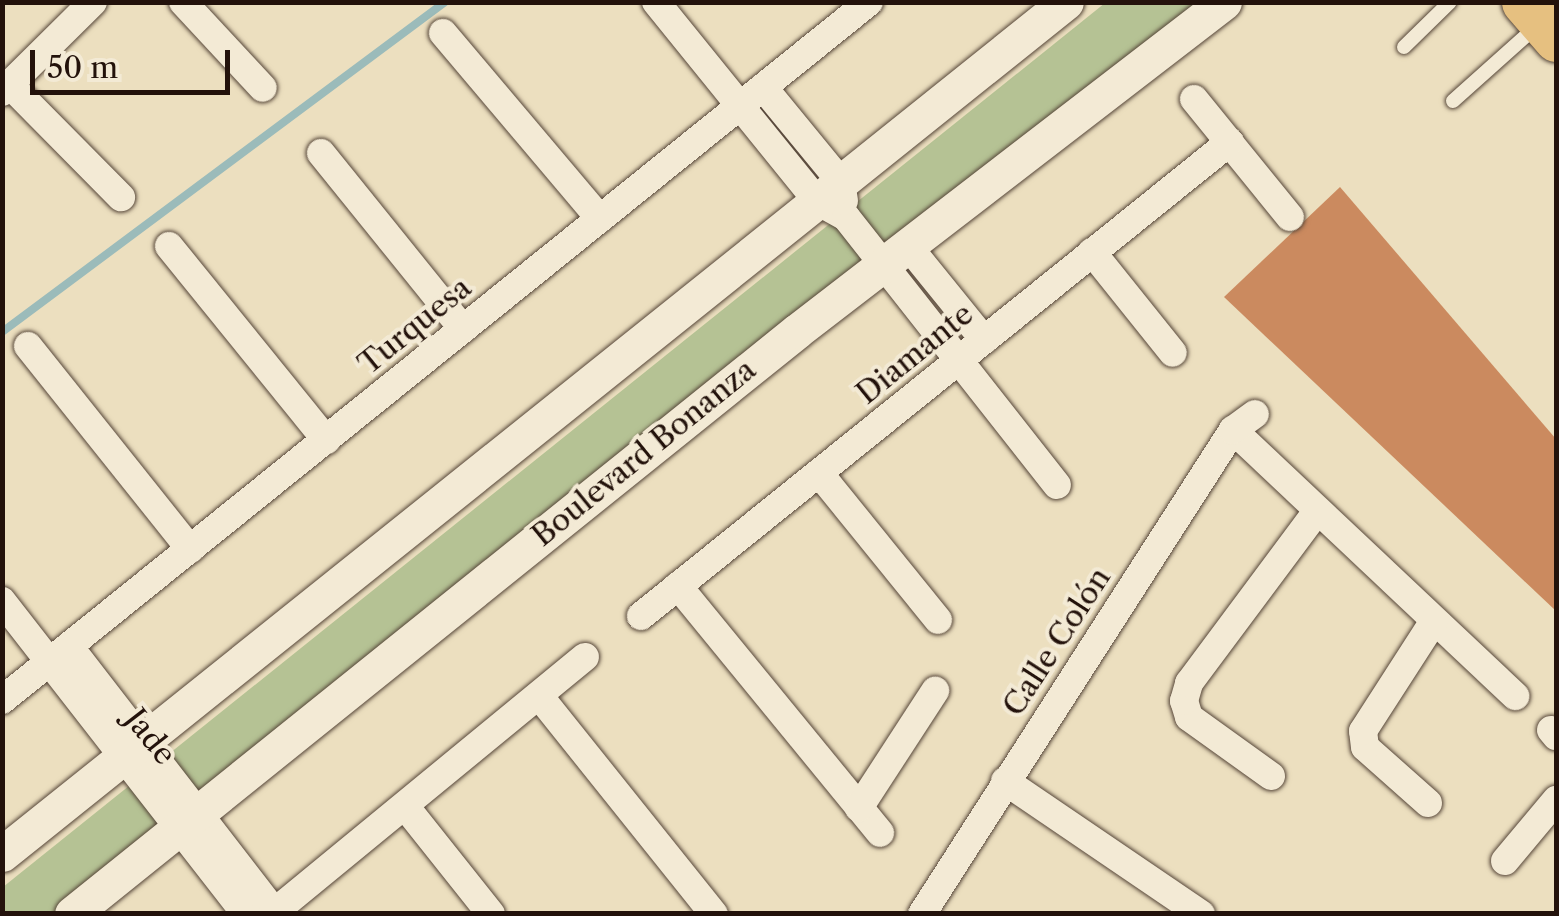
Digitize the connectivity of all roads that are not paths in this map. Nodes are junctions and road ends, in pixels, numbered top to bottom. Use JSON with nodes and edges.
{"nodes":[{"id":1,"x":93,"y":2,"type":"edge"},
{"id":2,"x":183,"y":2,"type":"edge"},
{"id":3,"x":656,"y":2,"type":"edge"},
{"id":4,"x":869,"y":2,"type":"edge"},
{"id":5,"x":1066,"y":2,"type":"edge"},
{"id":6,"x":1224,"y":2,"type":"edge"},
{"id":7,"x":1450,"y":2,"type":"edge"},
{"id":8,"x":1540,"y":21,"type":"edge"},
{"id":9,"x":443,"y":33,"type":"dead end"},
{"id":10,"x":1404,"y":46,"type":"dead end"},
{"id":11,"x":763,"y":87,"type":"junction"},
{"id":12,"x":6,"y":88,"type":"edge"},
{"id":13,"x":262,"y":88,"type":"dead end"},
{"id":14,"x":1194,"y":99,"type":"dead end"},
{"id":15,"x":1453,"y":101,"type":"dead end"},
{"id":16,"x":740,"y":106,"type":"junction"},
{"id":17,"x":1230,"y":142,"type":"junction"},
{"id":18,"x":321,"y":153,"type":"dead end"},
{"id":19,"x":121,"y":197,"type":"dead end"},
{"id":20,"x":835,"y":200,"type":"junction"},
{"id":21,"x":1290,"y":217,"type":"dead end"},
{"id":22,"x":600,"y":219,"type":"junction"},
{"id":23,"x":169,"y":246,"type":"dead end"},
{"id":24,"x":1092,"y":252,"type":"junction"},
{"id":25,"x":895,"y":256,"type":"junction"},
{"id":26,"x":464,"y":329,"type":"junction"},
{"id":27,"x":984,"y":340,"type":"junction"},
{"id":28,"x":28,"y":346,"type":"dead end"},
{"id":29,"x":1173,"y":354,"type":"dead end"},
{"id":30,"x":957,"y":362,"type":"junction"},
{"id":31,"x":326,"y":440,"type":"junction"},
{"id":32,"x":819,"y":473,"type":"junction"},
{"id":33,"x":1056,"y":485,"type":"dead end"},
{"id":34,"x":1317,"y":512,"type":"junction"},
{"id":35,"x":190,"y":549,"type":"junction"},
{"id":36,"x":678,"y":586,"type":"junction"},
{"id":37,"x":2,"y":601,"type":"edge"},
{"id":38,"x":641,"y":616,"type":"dead end"},
{"id":39,"x":938,"y":620,"type":"dead end"},
{"id":40,"x":1434,"y":621,"type":"junction"},
{"id":41,"x":60,"y":654,"type":"junction"},
{"id":42,"x":585,"y":657,"type":"dead end"},
{"id":43,"x":934,"y":691,"type":"dead end"},
{"id":44,"x":1515,"y":696,"type":"dead end"},
{"id":45,"x":540,"y":697,"type":"junction"},
{"id":46,"x":2,"y":700,"type":"edge"},
{"id":47,"x":134,"y":749,"type":"junction"},
{"id":48,"x":1270,"y":776,"type":"dead end"},
{"id":49,"x":1005,"y":782,"type":"junction"},
{"id":50,"x":1556,"y":800,"type":"edge"},
{"id":51,"x":1428,"y":803,"type":"dead end"},
{"id":52,"x":404,"y":806,"type":"junction"},
{"id":53,"x":859,"y":808,"type":"junction"},
{"id":54,"x":189,"y":820,"type":"junction"},
{"id":55,"x":880,"y":833,"type":"dead end"},
{"id":56,"x":2,"y":854,"type":"edge"},
{"id":57,"x":1505,"y":861,"type":"dead end"},
{"id":58,"x":275,"y":913,"type":"edge"},
{"id":59,"x":72,"y":914,"type":"edge"},
{"id":60,"x":246,"y":914,"type":"edge"},
{"id":61,"x":491,"y":914,"type":"edge"},
{"id":62,"x":714,"y":914,"type":"edge"},
{"id":63,"x":922,"y":914,"type":"edge"},
{"id":64,"x":1201,"y":914,"type":"edge"}],
"edges":[{"from":1,"to":12,"type":"street"},
{"from":2,"to":13,"type":"street"},
{"from":3,"to":16,"type":"street"},
{"from":4,"to":11,"type":"street","name":"Turquesa"},
{"from":5,"to":20,"type":"street"},
{"from":6,"to":25,"type":"street","name":"Boulevard Bonanza"},
{"from":7,"to":10,"type":"lane"},
{"from":8,"to":15,"type":"lane"},
{"from":9,"to":22,"type":"street"},
{"from":11,"to":16,"type":"street","name":"Turquesa"},
{"from":11,"to":20,"type":"street"},
{"from":12,"to":19,"type":"street"},
{"from":14,"to":17,"type":"street"},
{"from":16,"to":20,"type":"street"},
{"from":16,"to":22,"type":"street","name":"Turquesa"},
{"from":17,"to":21,"type":"street"},
{"from":17,"to":24,"type":"street","name":"Diamante"},
{"from":18,"to":26,"type":"street"},
{"from":20,"to":25,"type":"street"},
{"from":20,"to":47,"type":"street"},
{"from":22,"to":26,"type":"street","name":"Turquesa"},
{"from":23,"to":31,"type":"street"},
{"from":24,"to":27,"type":"street","name":"Diamante"},
{"from":24,"to":29,"type":"street"},
{"from":25,"to":27,"type":"street"},
{"from":25,"to":30,"type":"street"},
{"from":25,"to":54,"type":"street","name":"Boulevard Bonanza"},
{"from":26,"to":31,"type":"street","name":"Turquesa"},
{"from":27,"to":30,"type":"street","name":"Diamante"},
{"from":28,"to":35,"type":"street"},
{"from":30,"to":32,"type":"street","name":"Diamante"},
{"from":30,"to":33,"type":"street"},
{"from":31,"to":35,"type":"street","name":"Turquesa"},
{"from":32,"to":36,"type":"street","name":"Diamante"},
{"from":32,"to":39,"type":"street"},
{"from":34,"to":40,"type":"street"},
{"from":34,"to":48,"type":"street"},
{"from":34,"to":49,"type":"street","name":"Calle Colón"},
{"from":35,"to":41,"type":"street","name":"Turquesa"},
{"from":36,"to":38,"type":"street","name":"Diamante"},
{"from":36,"to":53,"type":"street"},
{"from":37,"to":41,"type":"street","name":"Jade"},
{"from":40,"to":44,"type":"street"},
{"from":40,"to":51,"type":"street"},
{"from":41,"to":46,"type":"street","name":"Turquesa"},
{"from":41,"to":47,"type":"street","name":"Jade"},
{"from":42,"to":45,"type":"street"},
{"from":43,"to":53,"type":"street"},
{"from":45,"to":52,"type":"street"},
{"from":45,"to":62,"type":"street"},
{"from":47,"to":54,"type":"street","name":"Jade"},
{"from":47,"to":56,"type":"street"},
{"from":49,"to":63,"type":"street","name":"Calle Colón"},
{"from":49,"to":64,"type":"street"},
{"from":50,"to":57,"type":"street"},
{"from":52,"to":58,"type":"street"},
{"from":52,"to":61,"type":"street"},
{"from":53,"to":55,"type":"street"},
{"from":54,"to":58,"type":"street","name":"Jade"},
{"from":54,"to":59,"type":"street","name":"Boulevard Bonanza"},
{"from":54,"to":60,"type":"street","name":"Jade"}]}
